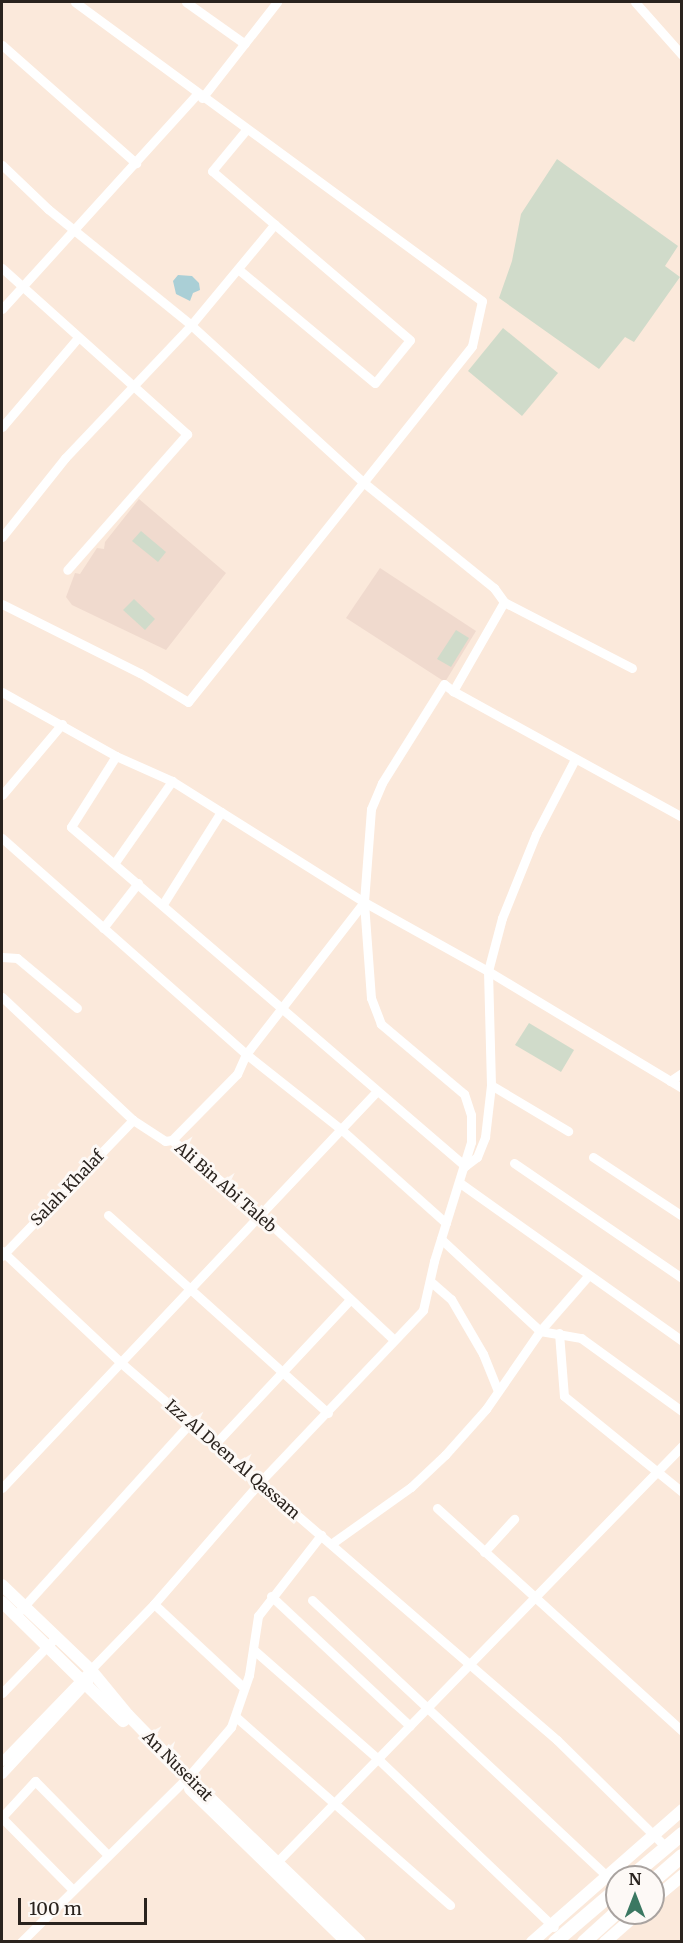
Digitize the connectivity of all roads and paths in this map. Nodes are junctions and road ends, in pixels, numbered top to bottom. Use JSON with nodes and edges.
{"nodes":[{"id":1,"x":75,"y":2,"type":"edge"},
{"id":2,"x":186,"y":2,"type":"edge"},
{"id":3,"x":277,"y":2,"type":"edge"},
{"id":4,"x":635,"y":2,"type":"edge"},
{"id":5,"x":245,"y":44,"type":"junction"},
{"id":6,"x":2,"y":45,"type":"edge"},
{"id":7,"x":681,"y":55,"type":"edge"},
{"id":8,"x":199,"y":96,"type":"junction"},
{"id":9,"x":246,"y":130,"type":"junction"},
{"id":10,"x":136,"y":163,"type":"junction"},
{"id":11,"x":2,"y":165,"type":"edge"},
{"id":12,"x":275,"y":224,"type":"junction"},
{"id":13,"x":73,"y":229,"type":"junction"},
{"id":14,"x":2,"y":268,"type":"edge"},
{"id":15,"x":238,"y":268,"type":"junction"},
{"id":16,"x":21,"y":286,"type":"junction"},
{"id":17,"x":2,"y":309,"type":"edge"},
{"id":18,"x":191,"y":325,"type":"junction"},
{"id":19,"x":77,"y":339,"type":"junction"},
{"id":20,"x":131,"y":386,"type":"junction"},
{"id":21,"x":2,"y":427,"type":"edge"},
{"id":22,"x":363,"y":482,"type":"junction"},
{"id":23,"x":2,"y":537,"type":"edge"},
{"id":24,"x":67,"y":570,"type":"dead end"},
{"id":25,"x":504,"y":602,"type":"junction"},
{"id":26,"x":2,"y":604,"type":"edge"},
{"id":27,"x":632,"y":669,"type":"dead end"},
{"id":28,"x":453,"y":691,"type":"junction"},
{"id":29,"x":2,"y":692,"type":"edge"},
{"id":30,"x":62,"y":724,"type":"junction"},
{"id":31,"x":116,"y":756,"type":"junction"},
{"id":32,"x":575,"y":759,"type":"junction"},
{"id":33,"x":172,"y":781,"type":"junction"},
{"id":34,"x":2,"y":795,"type":"edge"},
{"id":35,"x":221,"y":812,"type":"junction"},
{"id":36,"x":681,"y":817,"type":"edge"},
{"id":37,"x":2,"y":838,"type":"edge"},
{"id":38,"x":116,"y":861,"type":"junction"},
{"id":39,"x":138,"y":883,"type":"junction"},
{"id":40,"x":364,"y":902,"type":"junction"},
{"id":41,"x":163,"y":904,"type":"junction"},
{"id":42,"x":103,"y":928,"type":"junction"},
{"id":43,"x":2,"y":957,"type":"edge"},
{"id":44,"x":488,"y":971,"type":"junction"},
{"id":45,"x":2,"y":997,"type":"edge"},
{"id":46,"x":282,"y":1007,"type":"junction"},
{"id":47,"x":77,"y":1008,"type":"dead end"},
{"id":48,"x":246,"y":1054,"type":"junction"},
{"id":49,"x":681,"y":1073,"type":"edge"},
{"id":50,"x":670,"y":1081,"type":"junction"},
{"id":51,"x":491,"y":1085,"type":"junction"},
{"id":52,"x":681,"y":1088,"type":"edge"},
{"id":53,"x":377,"y":1091,"type":"junction"},
{"id":54,"x":133,"y":1120,"type":"junction"},
{"id":55,"x":343,"y":1131,"type":"junction"},
{"id":56,"x":568,"y":1131,"type":"dead end"},
{"id":57,"x":172,"y":1140,"type":"junction"},
{"id":58,"x":592,"y":1157,"type":"dead end"},
{"id":59,"x":514,"y":1163,"type":"dead end"},
{"id":60,"x":465,"y":1166,"type":"junction"},
{"id":61,"x":460,"y":1183,"type":"junction"},
{"id":62,"x":108,"y":1215,"type":"dead end"},
{"id":63,"x":261,"y":1215,"type":"junction"},
{"id":64,"x":681,"y":1216,"type":"edge"},
{"id":65,"x":446,"y":1223,"type":"junction"},
{"id":66,"x":441,"y":1239,"type":"junction"},
{"id":67,"x":2,"y":1254,"type":"edge"},
{"id":68,"x":588,"y":1276,"type":"junction"},
{"id":69,"x":681,"y":1278,"type":"edge"},
{"id":70,"x":430,"y":1281,"type":"junction"},
{"id":71,"x":190,"y":1289,"type":"junction"},
{"id":72,"x":349,"y":1301,"type":"junction"},
{"id":73,"x":540,"y":1331,"type":"junction"},
{"id":74,"x":559,"y":1334,"type":"junction"},
{"id":75,"x":393,"y":1339,"type":"junction"},
{"id":76,"x":681,"y":1341,"type":"edge"},
{"id":77,"x":120,"y":1362,"type":"junction"},
{"id":78,"x":283,"y":1373,"type":"junction"},
{"id":79,"x":498,"y":1391,"type":"junction"},
{"id":80,"x":681,"y":1411,"type":"edge"},
{"id":81,"x":328,"y":1413,"type":"junction"},
{"id":82,"x":190,"y":1423,"type":"junction"},
{"id":83,"x":215,"y":1444,"type":"junction"},
{"id":84,"x":681,"y":1446,"type":"edge"},
{"id":85,"x":656,"y":1471,"type":"junction"},
{"id":86,"x":260,"y":1482,"type":"junction"},
{"id":87,"x":2,"y":1488,"type":"edge"},
{"id":88,"x":681,"y":1492,"type":"edge"},
{"id":89,"x":437,"y":1508,"type":"dead end"},
{"id":90,"x":514,"y":1519,"type":"dead end"},
{"id":91,"x":321,"y":1535,"type":"junction"},
{"id":92,"x":331,"y":1544,"type":"junction"},
{"id":93,"x":484,"y":1552,"type":"junction"},
{"id":94,"x":2,"y":1585,"type":"edge"},
{"id":95,"x":271,"y":1596,"type":"junction"},
{"id":96,"x":536,"y":1598,"type":"junction"},
{"id":97,"x":312,"y":1600,"type":"dead end"},
{"id":98,"x":2,"y":1602,"type":"edge"},
{"id":99,"x":154,"y":1604,"type":"junction"},
{"id":100,"x":20,"y":1611,"type":"junction"},
{"id":101,"x":51,"y":1641,"type":"junction"},
{"id":102,"x":255,"y":1651,"type":"junction"},
{"id":103,"x":469,"y":1664,"type":"junction"},
{"id":104,"x":87,"y":1676,"type":"junction"},
{"id":105,"x":244,"y":1688,"type":"junction"},
{"id":106,"x":2,"y":1693,"type":"edge"},
{"id":107,"x":429,"y":1706,"type":"junction"},
{"id":108,"x":236,"y":1717,"type":"junction"},
{"id":109,"x":410,"y":1726,"type":"junction"},
{"id":110,"x":681,"y":1731,"type":"edge"},
{"id":111,"x":378,"y":1759,"type":"junction"},
{"id":112,"x":2,"y":1761,"type":"edge"},
{"id":113,"x":2,"y":1774,"type":"edge"},
{"id":114,"x":186,"y":1780,"type":"junction"},
{"id":115,"x":336,"y":1804,"type":"junction"},
{"id":116,"x":681,"y":1810,"type":"edge"},
{"id":117,"x":2,"y":1818,"type":"edge"},
{"id":118,"x":653,"y":1834,"type":"junction"},
{"id":119,"x":681,"y":1834,"type":"edge"},
{"id":120,"x":666,"y":1847,"type":"junction"},
{"id":121,"x":108,"y":1856,"type":"junction"},
{"id":122,"x":681,"y":1856,"type":"edge"},
{"id":123,"x":277,"y":1862,"type":"junction"},
{"id":124,"x":628,"y":1865,"type":"edge"},
{"id":125,"x":645,"y":1865,"type":"edge"},
{"id":126,"x":665,"y":1870,"type":"edge"},
{"id":127,"x":605,"y":1874,"type":"edge"},
{"id":128,"x":681,"y":1876,"type":"edge"},
{"id":129,"x":605,"y":1889,"type":"edge"},
{"id":130,"x":73,"y":1890,"type":"junction"},
{"id":131,"x":665,"y":1890,"type":"edge"},
{"id":132,"x":605,"y":1892,"type":"edge"},
{"id":133,"x":450,"y":1905,"type":"dead end"},
{"id":134,"x":605,"y":1923,"type":"edge"},
{"id":135,"x":551,"y":1924,"type":"junction"},
{"id":136,"x":624,"y":1925,"type":"edge"},
{"id":137,"x":559,"y":1938,"type":"edge"},
{"id":138,"x":21,"y":1941,"type":"edge"},
{"id":139,"x":346,"y":1941,"type":"edge"},
{"id":140,"x":360,"y":1941,"type":"edge"},
{"id":141,"x":532,"y":1941,"type":"edge"},
{"id":142,"x":584,"y":1941,"type":"edge"},
{"id":143,"x":605,"y":1941,"type":"edge"}],
"edges":[{"from":1,"to":8,"type":"street"},
{"from":2,"to":5,"type":"street"},
{"from":3,"to":5,"type":"street"},
{"from":4,"to":7,"type":"street"},
{"from":5,"to":8,"type":"street"},
{"from":6,"to":10,"type":"street"},
{"from":8,"to":9,"type":"street"},
{"from":8,"to":10,"type":"street"},
{"from":9,"to":12,"type":"street"},
{"from":9,"to":22,"type":"street"},
{"from":10,"to":13,"type":"street"},
{"from":11,"to":13,"type":"street"},
{"from":12,"to":15,"type":"street"},
{"from":12,"to":15,"type":"street"},
{"from":13,"to":16,"type":"street"},
{"from":13,"to":18,"type":"street"},
{"from":14,"to":16,"type":"street"},
{"from":15,"to":18,"type":"street"},
{"from":16,"to":17,"type":"street"},
{"from":16,"to":19,"type":"street"},
{"from":18,"to":20,"type":"street"},
{"from":18,"to":22,"type":"street"},
{"from":19,"to":20,"type":"street"},
{"from":19,"to":21,"type":"street"},
{"from":20,"to":23,"type":"street"},
{"from":20,"to":24,"type":"street"},
{"from":22,"to":25,"type":"street"},
{"from":22,"to":26,"type":"street"},
{"from":25,"to":27,"type":"street"},
{"from":25,"to":28,"type":"street"},
{"from":28,"to":32,"type":"street"},
{"from":28,"to":40,"type":"street"},
{"from":29,"to":30,"type":"street"},
{"from":30,"to":31,"type":"street"},
{"from":30,"to":34,"type":"street"},
{"from":31,"to":33,"type":"street"},
{"from":31,"to":38,"type":"street"},
{"from":32,"to":36,"type":"street"},
{"from":32,"to":44,"type":"street"},
{"from":33,"to":35,"type":"street"},
{"from":33,"to":38,"type":"street"},
{"from":35,"to":40,"type":"street"},
{"from":35,"to":41,"type":"street"},
{"from":37,"to":42,"type":"street"},
{"from":38,"to":39,"type":"street"},
{"from":39,"to":41,"type":"street"},
{"from":39,"to":42,"type":"street"},
{"from":40,"to":44,"type":"street"},
{"from":40,"to":46,"type":"street"},
{"from":40,"to":60,"type":"street"},
{"from":41,"to":46,"type":"street"},
{"from":42,"to":48,"type":"street"},
{"from":43,"to":47,"type":"street"},
{"from":44,"to":50,"type":"street"},
{"from":44,"to":51,"type":"street"},
{"from":45,"to":54,"type":"street","name":"Ali Bin Abi Taleb"},
{"from":46,"to":48,"type":"street"},
{"from":46,"to":53,"type":"street"},
{"from":48,"to":55,"type":"street"},
{"from":48,"to":57,"type":"street"},
{"from":49,"to":50,"type":"street"},
{"from":50,"to":52,"type":"street"},
{"from":51,"to":56,"type":"street"},
{"from":51,"to":60,"type":"street"},
{"from":53,"to":55,"type":"street"},
{"from":53,"to":60,"type":"street"},
{"from":54,"to":57,"type":"street","name":"Ali Bin Abi Taleb"},
{"from":54,"to":67,"type":"street","name":"Salah Khalaf"},
{"from":55,"to":63,"type":"street"},
{"from":55,"to":65,"type":"street"},
{"from":57,"to":63,"type":"street","name":"Ali Bin Abi Taleb"},
{"from":58,"to":64,"type":"street"},
{"from":59,"to":69,"type":"street"},
{"from":60,"to":61,"type":"street"},
{"from":61,"to":65,"type":"street"},
{"from":61,"to":68,"type":"street"},
{"from":62,"to":71,"type":"street"},
{"from":63,"to":71,"type":"street"},
{"from":63,"to":72,"type":"street","name":"Ali Bin Abi Taleb"},
{"from":65,"to":66,"type":"street"},
{"from":66,"to":70,"type":"street"},
{"from":66,"to":73,"type":"street"},
{"from":67,"to":77,"type":"street","name":"Izz Al Deen Al Qassam"},
{"from":68,"to":73,"type":"street"},
{"from":68,"to":76,"type":"street"},
{"from":70,"to":75,"type":"street"},
{"from":70,"to":79,"type":"street"},
{"from":71,"to":77,"type":"street"},
{"from":71,"to":78,"type":"street"},
{"from":72,"to":75,"type":"street","name":"Ali Bin Abi Taleb"},
{"from":72,"to":78,"type":"street"},
{"from":73,"to":74,"type":"street"},
{"from":73,"to":79,"type":"street"},
{"from":74,"to":80,"type":"street"},
{"from":74,"to":85,"type":"street"},
{"from":75,"to":81,"type":"street"},
{"from":77,"to":82,"type":"street","name":"Izz Al Deen Al Qassam"},
{"from":77,"to":87,"type":"street"},
{"from":78,"to":81,"type":"street"},
{"from":78,"to":83,"type":"street"},
{"from":79,"to":92,"type":"street"},
{"from":81,"to":86,"type":"street"},
{"from":82,"to":83,"type":"street","name":"Izz Al Deen Al Qassam"},
{"from":82,"to":100,"type":"street"},
{"from":83,"to":86,"type":"street","name":"Izz Al Deen Al Qassam"},
{"from":84,"to":85,"type":"street"},
{"from":85,"to":88,"type":"street"},
{"from":85,"to":96,"type":"street"},
{"from":86,"to":91,"type":"street","name":"Izz Al Deen Al Qassam"},
{"from":86,"to":99,"type":"street"},
{"from":89,"to":93,"type":"street"},
{"from":90,"to":93,"type":"street"},
{"from":91,"to":92,"type":"street","name":"Izz Al Deen Al Qassam"},
{"from":91,"to":95,"type":"street"},
{"from":92,"to":103,"type":"street","name":"Izz Al Deen Al Qassam"},
{"from":93,"to":96,"type":"street"},
{"from":94,"to":100,"type":"main road","name":"An Nuseirat"},
{"from":95,"to":102,"type":"street"},
{"from":95,"to":109,"type":"street"},
{"from":96,"to":103,"type":"street"},
{"from":96,"to":110,"type":"street"},
{"from":97,"to":107,"type":"street"},
{"from":98,"to":100,"type":"main road","name":"An Nuseirat"},
{"from":99,"to":104,"type":"street"},
{"from":99,"to":105,"type":"street"},
{"from":100,"to":101,"type":"main road","name":"An Nuseirat"},
{"from":101,"to":104,"type":"main road","name":"An Nuseirat"},
{"from":101,"to":106,"type":"street"},
{"from":102,"to":105,"type":"street"},
{"from":102,"to":111,"type":"street"},
{"from":103,"to":107,"type":"street"},
{"from":103,"to":118,"type":"street","name":"Izz Al Deen Al Qassam"},
{"from":104,"to":112,"type":"street"},
{"from":104,"to":113,"type":"street"},
{"from":104,"to":114,"type":"main road","name":"An Nuseirat"},
{"from":105,"to":108,"type":"street"},
{"from":107,"to":109,"type":"street"},
{"from":107,"to":127,"type":"street"},
{"from":108,"to":114,"type":"street"},
{"from":108,"to":115,"type":"street"},
{"from":109,"to":111,"type":"street"},
{"from":111,"to":115,"type":"street"},
{"from":111,"to":135,"type":"street"},
{"from":114,"to":121,"type":"street"},
{"from":114,"to":123,"type":"main road","name":"An Nuseirat"},
{"from":114,"to":139,"type":"main road","name":"An Nuseirat"},
{"from":115,"to":123,"type":"street"},
{"from":115,"to":133,"type":"street"},
{"from":116,"to":118,"type":"main road"},
{"from":117,"to":121,"type":"street"},
{"from":117,"to":130,"type":"street"},
{"from":118,"to":120,"type":"street","name":"Izz Al Deen Al Qassam"},
{"from":118,"to":124,"type":"main road"},
{"from":119,"to":120,"type":"highway"},
{"from":120,"to":125,"type":"highway"},
{"from":121,"to":130,"type":"street"},
{"from":122,"to":126,"type":"highway"},
{"from":123,"to":140,"type":"main road","name":"An Nuseirat"},
{"from":128,"to":131,"type":"main road"},
{"from":129,"to":135,"type":"main road"},
{"from":130,"to":138,"type":"street"},
{"from":132,"to":137,"type":"highway"},
{"from":134,"to":142,"type":"highway"},
{"from":135,"to":137,"type":"street"},
{"from":135,"to":141,"type":"main road"},
{"from":136,"to":143,"type":"main road"}]}
